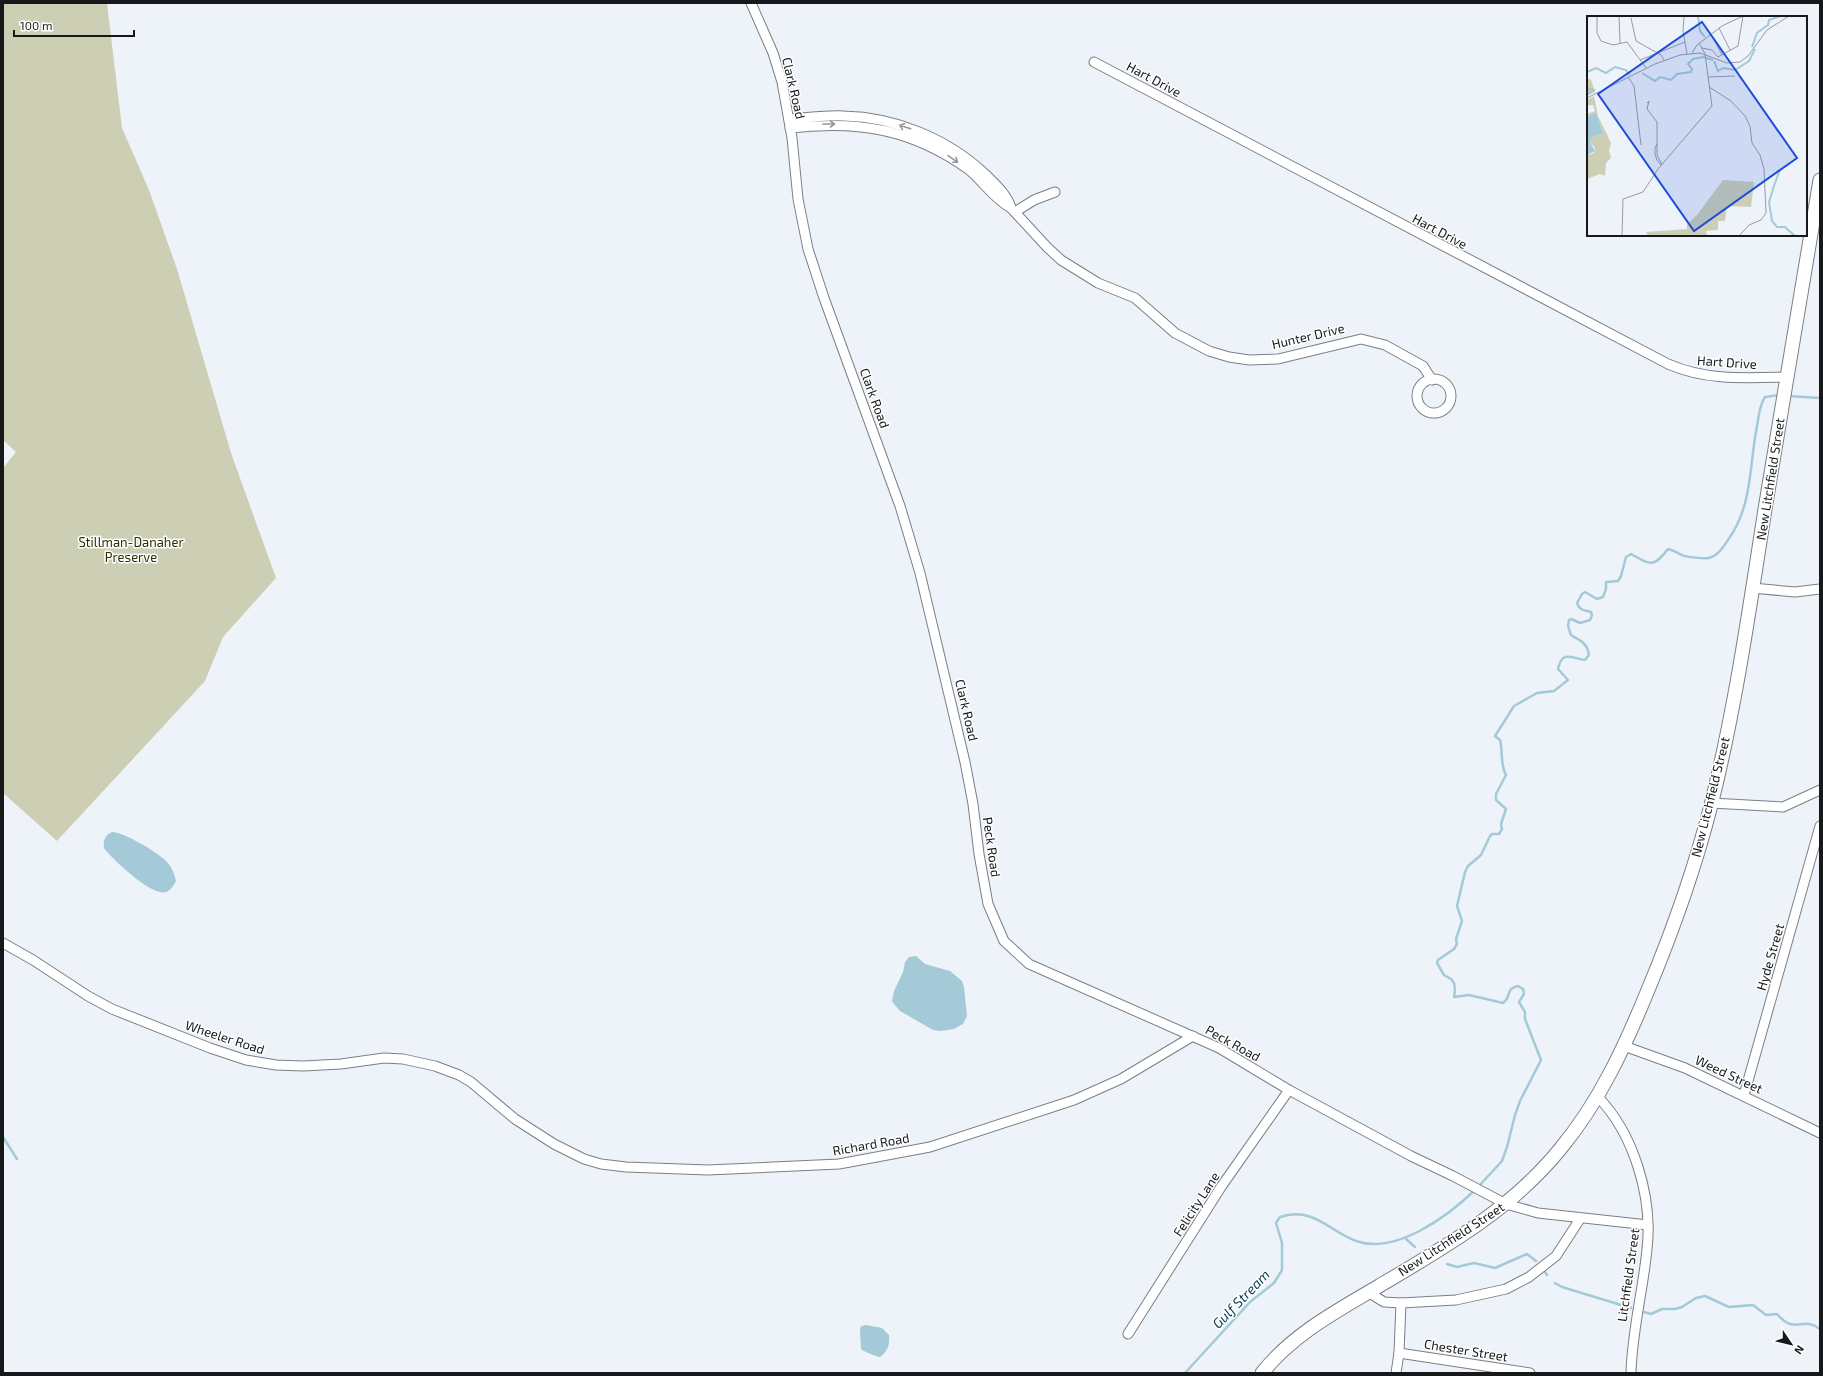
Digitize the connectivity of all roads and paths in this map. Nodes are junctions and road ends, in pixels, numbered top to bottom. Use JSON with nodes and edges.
{"nodes":[{"id":1,"x":751,"y":3,"type":"edge"},
{"id":2,"x":1094,"y":62,"type":"dead end"},
{"id":3,"x":790,"y":123,"type":"junction"},
{"id":4,"x":1820,"y":180,"type":"edge"},
{"id":5,"x":1055,"y":192,"type":"dead end"},
{"id":6,"x":1013,"y":210,"type":"junction"},
{"id":7,"x":1432,"y":380,"type":"dead end"},
{"id":8,"x":1785,"y":390,"type":"junction"},
{"id":9,"x":1752,"y":588,"type":"junction"},
{"id":10,"x":1820,"y":589,"type":"edge"},
{"id":11,"x":1820,"y":790,"type":"edge"},
{"id":12,"x":1711,"y":803,"type":"junction"},
{"id":13,"x":973,"y":804,"type":"joint"},
{"id":14,"x":1820,"y":826,"type":"edge"},
{"id":15,"x":3,"y":943,"type":"edge"},
{"id":16,"x":1194,"y":1036,"type":"junction"},
{"id":17,"x":1624,"y":1046,"type":"junction"},
{"id":18,"x":1289,"y":1090,"type":"junction"},
{"id":19,"x":1744,"y":1095,"type":"junction"},
{"id":20,"x":1598,"y":1097,"type":"junction"},
{"id":21,"x":1820,"y":1133,"type":"edge"},
{"id":22,"x":536,"y":1134,"type":"joint"},
{"id":23,"x":1506,"y":1204,"type":"junction"},
{"id":24,"x":1580,"y":1219,"type":"junction"},
{"id":25,"x":1648,"y":1225,"type":"junction"},
{"id":26,"x":1368,"y":1292,"type":"junction"},
{"id":27,"x":1402,"y":1303,"type":"junction"},
{"id":28,"x":1128,"y":1334,"type":"dead end"},
{"id":29,"x":1399,"y":1353,"type":"junction"},
{"id":30,"x":1262,"y":1373,"type":"edge"},
{"id":31,"x":1396,"y":1373,"type":"edge"},
{"id":32,"x":1530,"y":1373,"type":"edge"},
{"id":33,"x":1631,"y":1373,"type":"edge"}],
"edges":[{"from":1,"to":3,"type":"street","name":"Clark Road"},
{"from":2,"to":8,"type":"street","name":"Hart Drive"},
{"from":3,"to":6,"type":"street","name":"Hunter Drive"},
{"from":3,"to":13,"type":"street","name":"Clark Road"},
{"from":4,"to":8,"type":"highway","name":"New Litchfield Street"},
{"from":5,"to":6,"type":"street"},
{"from":6,"to":7,"type":"street","name":"Hunter Drive"},
{"from":8,"to":9,"type":"highway","name":"New Litchfield Street"},
{"from":9,"to":10,"type":"street"},
{"from":9,"to":12,"type":"highway","name":"New Litchfield Street"},
{"from":11,"to":12,"type":"street"},
{"from":12,"to":17,"type":"highway","name":"New Litchfield Street"},
{"from":13,"to":16,"type":"street","name":"Peck Road"},
{"from":14,"to":19,"type":"street","name":"Hyde Street"},
{"from":15,"to":22,"type":"street","name":"Wheeler Road"},
{"from":16,"to":18,"type":"street","name":"Peck Road"},
{"from":16,"to":22,"type":"street","name":"Richard Road"},
{"from":17,"to":19,"type":"street","name":"Weed Street"},
{"from":17,"to":20,"type":"highway","name":"New Litchfield Street"},
{"from":18,"to":23,"type":"street","name":"Peck Road"},
{"from":18,"to":28,"type":"street","name":"Felicity Lane"},
{"from":19,"to":21,"type":"street","name":"Weed Street"},
{"from":20,"to":23,"type":"highway","name":"New Litchfield Street"},
{"from":20,"to":25,"type":"street","name":"Litchfield Street"},
{"from":23,"to":24,"type":"street","name":"Peck Road"},
{"from":23,"to":26,"type":"highway","name":"New Litchfield Street"},
{"from":24,"to":25,"type":"street","name":"Peck Road"},
{"from":24,"to":27,"type":"street"},
{"from":25,"to":33,"type":"street","name":"Litchfield Street"},
{"from":26,"to":27,"type":"street"},
{"from":26,"to":30,"type":"highway","name":"New Litchfield Street"},
{"from":27,"to":29,"type":"street"},
{"from":29,"to":31,"type":"street"},
{"from":29,"to":32,"type":"street","name":"Chester Street"}]}
